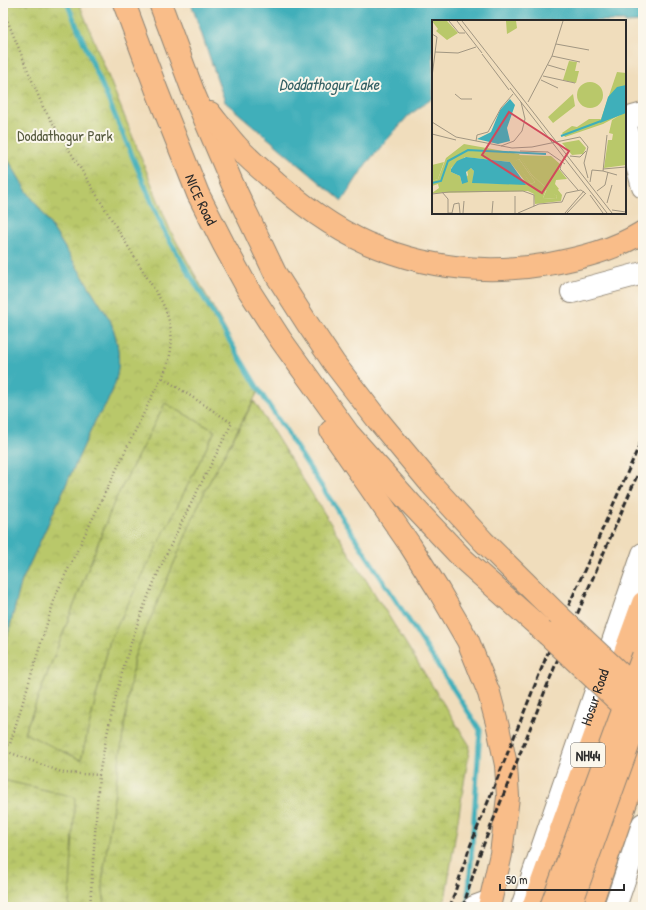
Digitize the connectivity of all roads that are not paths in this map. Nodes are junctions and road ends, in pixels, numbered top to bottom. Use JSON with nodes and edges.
{"nodes":[{"id":1,"x":124,"y":3,"type":"edge"},
{"id":2,"x":160,"y":3,"type":"edge"},
{"id":3,"x":194,"y":94,"type":"junction"},
{"id":4,"x":643,"y":114,"type":"edge"},
{"id":5,"x":626,"y":119,"type":"edge"},
{"id":6,"x":626,"y":127,"type":"edge"},
{"id":7,"x":643,"y":187,"type":"edge"},
{"id":8,"x":643,"y":232,"type":"edge"},
{"id":9,"x":643,"y":273,"type":"edge"},
{"id":10,"x":572,"y":292,"type":"dead end"},
{"id":11,"x":309,"y":381,"type":"junction"},
{"id":12,"x":643,"y":554,"type":"edge"},
{"id":13,"x":643,"y":603,"type":"edge"},
{"id":14,"x":643,"y":656,"type":"edge"},
{"id":15,"x":643,"y":696,"type":"edge"},
{"id":16,"x":643,"y":704,"type":"edge"},
{"id":17,"x":643,"y":724,"type":"edge"},
{"id":18,"x":643,"y":753,"type":"edge"},
{"id":19,"x":643,"y":824,"type":"edge"},
{"id":20,"x":484,"y":905,"type":"edge"},
{"id":21,"x":522,"y":907,"type":"edge"},
{"id":22,"x":533,"y":907,"type":"edge"},
{"id":23,"x":551,"y":907,"type":"edge"},
{"id":24,"x":570,"y":907,"type":"edge"},
{"id":25,"x":590,"y":907,"type":"edge"},
{"id":26,"x":615,"y":907,"type":"edge"}],
"edges":[{"from":1,"to":11,"type":"highway","name":"NICE Road"},
{"from":2,"to":3,"type":"highway"},
{"from":3,"to":8,"type":"highway"},
{"from":3,"to":15,"type":"highway","bridge":true},
{"from":4,"to":5,"type":"street"},
{"from":6,"to":7,"type":"street"},
{"from":9,"to":10,"type":"street"},
{"from":11,"to":17,"type":"highway","bridge":true},
{"from":11,"to":20,"type":"highway"},
{"from":12,"to":21,"type":"street","name":"Hosur Road"},
{"from":13,"to":22,"type":"highway","name":"Hosur Road","number":"NH44"},
{"from":14,"to":23,"type":"highway","bridge":true},
{"from":16,"to":24,"type":"highway","bridge":true},
{"from":18,"to":25,"type":"highway"},
{"from":19,"to":26,"type":"street"}]}
